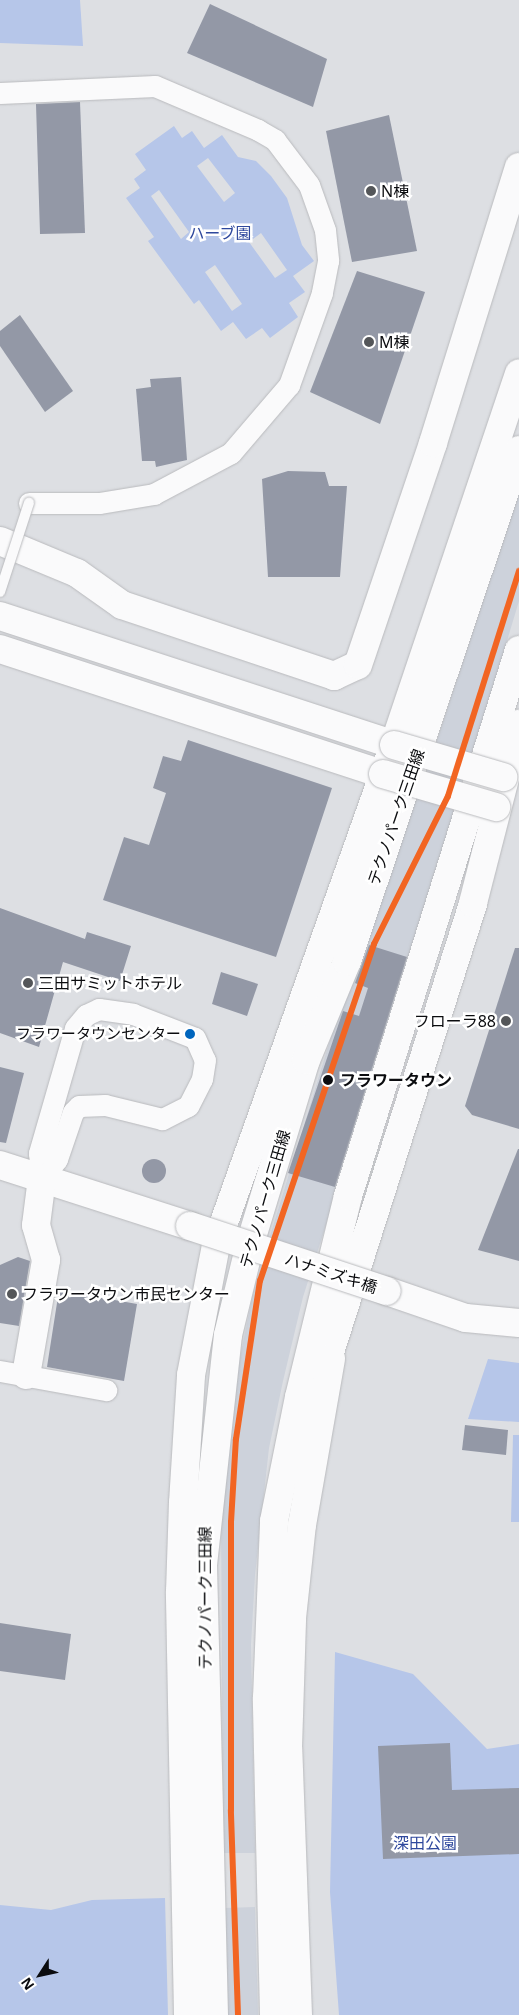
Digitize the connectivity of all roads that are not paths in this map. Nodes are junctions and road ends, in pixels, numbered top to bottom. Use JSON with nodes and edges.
{"nodes":[{"id":1,"x":0,"y":93,"type":"edge"},
{"id":2,"x":519,"y":167,"type":"edge"},
{"id":3,"x":519,"y":373,"type":"edge"},
{"id":4,"x":519,"y":450,"type":"edge"},
{"id":5,"x":29,"y":503,"type":"joint"},
{"id":6,"x":0,"y":541,"type":"edge"},
{"id":7,"x":0,"y":592,"type":"edge"},
{"id":8,"x":0,"y":616,"type":"edge"},
{"id":9,"x":0,"y":649,"type":"edge"},
{"id":10,"x":519,"y":650,"type":"edge"},
{"id":11,"x":519,"y":724,"type":"edge"},
{"id":12,"x":394,"y":745,"type":"junction"},
{"id":13,"x":382,"y":774,"type":"junction"},
{"id":14,"x":511,"y":779,"type":"edge"},
{"id":15,"x":507,"y":811,"type":"edge"},
{"id":16,"x":0,"y":1165,"type":"edge"},
{"id":17,"x":42,"y":1178,"type":"junction"},
{"id":18,"x":228,"y":1212,"type":"junction"},
{"id":19,"x":519,"y":1323,"type":"edge"},
{"id":20,"x":336,"y":1330,"type":"junction"},
{"id":21,"x":13,"y":1373,"type":"edge"},
{"id":22,"x":106,"y":1390,"type":"dead end"},
{"id":23,"x":274,"y":1521,"type":"junction"},
{"id":24,"x":204,"y":1527,"type":"junction"},
{"id":25,"x":271,"y":1844,"type":"junction"},
{"id":26,"x":212,"y":1973,"type":"junction"},
{"id":27,"x":188,"y":2015,"type":"edge"},
{"id":28,"x":196,"y":2015,"type":"edge"},
{"id":29,"x":214,"y":2015,"type":"edge"},
{"id":30,"x":274,"y":2015,"type":"edge"},
{"id":31,"x":290,"y":2015,"type":"edge"},
{"id":32,"x":298,"y":2015,"type":"edge"}],
"edges":[{"from":1,"to":5,"type":"street"},
{"from":2,"to":6,"type":"main road"},
{"from":3,"to":12,"type":"main road"},
{"from":4,"to":24,"type":"main road","name":"テクノパーク三田線"},
{"from":5,"to":7,"type":"lane","bridge":true},
{"from":8,"to":12,"type":"main road"},
{"from":9,"to":13,"type":"main road"},
{"from":10,"to":23,"type":"main road"},
{"from":11,"to":14,"type":"main road"},
{"from":12,"to":13,"type":"main road"},
{"from":12,"to":14,"type":"main road","bridge":true},
{"from":13,"to":15,"type":"main road","bridge":true},
{"from":13,"to":18,"type":"main road"},
{"from":14,"to":15,"type":"main road"},
{"from":15,"to":20,"type":"main road"},
{"from":16,"to":17,"type":"main road","name":"ハナミズキ橋"},
{"from":17,"to":17,"type":"street"},
{"from":17,"to":19,"type":"main road","name":"ハナミズキ橋","bridge":true},
{"from":17,"to":21,"type":"main road"},
{"from":18,"to":24,"type":"main road"},
{"from":18,"to":27,"type":"main road"},
{"from":20,"to":23,"type":"main road"},
{"from":20,"to":32,"type":"main road"},
{"from":21,"to":22,"type":"street"},
{"from":23,"to":25,"type":"main road"},
{"from":24,"to":26,"type":"main road","name":"テクノパーク三田線"},
{"from":25,"to":30,"type":"main road"},
{"from":25,"to":31,"type":"main road"},
{"from":26,"to":28,"type":"main road"},
{"from":26,"to":29,"type":"main road","name":"テクノパーク三田線"}]}
